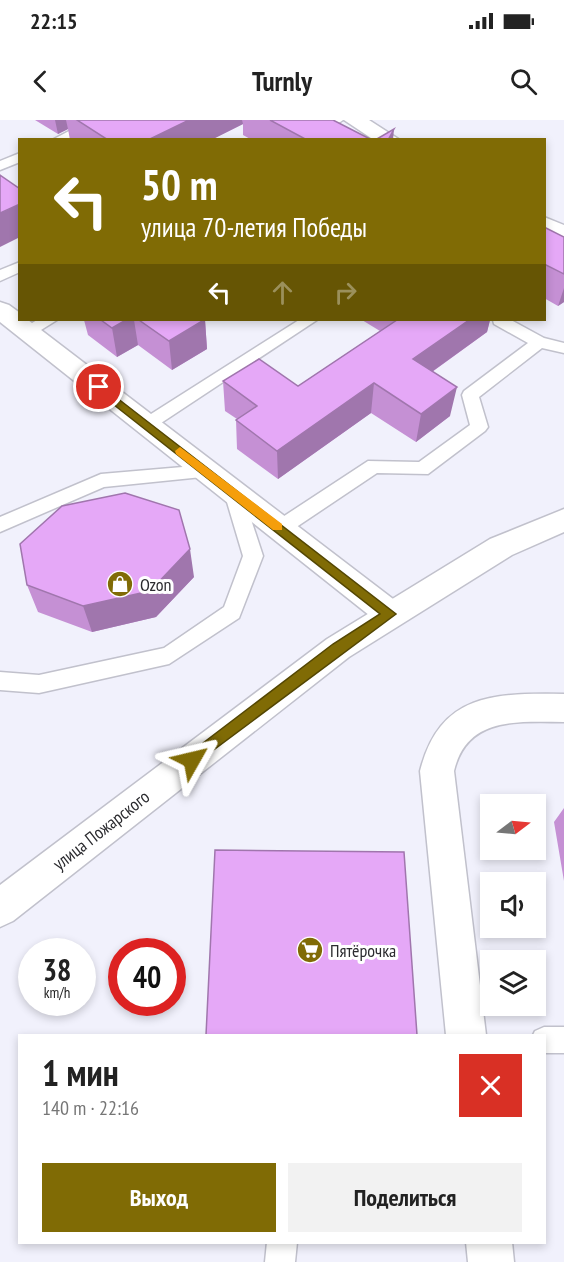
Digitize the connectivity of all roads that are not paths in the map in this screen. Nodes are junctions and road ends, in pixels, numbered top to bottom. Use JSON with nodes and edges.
{"nodes":[{"id":1,"x":100,"y":120,"type":"edge"},
{"id":2,"x":303,"y":120,"type":"edge"},
{"id":3,"x":337,"y":120,"type":"edge"},
{"id":4,"x":354,"y":120,"type":"edge"},
{"id":5,"x":62,"y":138,"type":"edge"},
{"id":6,"x":386,"y":138,"type":"edge"},
{"id":7,"x":18,"y":158,"type":"edge"},
{"id":8,"x":0,"y":166,"type":"edge"},
{"id":9,"x":546,"y":225,"type":"edge"},
{"id":10,"x":564,"y":234,"type":"edge"},
{"id":11,"x":18,"y":267,"type":"edge"},
{"id":12,"x":0,"y":276,"type":"edge"},
{"id":13,"x":0,"y":310,"type":"edge"},
{"id":14,"x":18,"y":318,"type":"edge"},
{"id":15,"x":307,"y":321,"type":"edge"},
{"id":16,"x":502,"y":321,"type":"edge"},
{"id":17,"x":38,"y":326,"type":"edge"},
{"id":18,"x":539,"y":342,"type":"junction"},
{"id":19,"x":564,"y":348,"type":"edge"},
{"id":20,"x":146,"y":425,"type":"junction"},
{"id":21,"x":206,"y":471,"type":"junction"},
{"id":22,"x":233,"y":492,"type":"junction"},
{"id":23,"x":564,"y":520,"type":"edge"},
{"id":24,"x":0,"y":525,"type":"edge"},
{"id":25,"x":279,"y":529,"type":"junction"},
{"id":26,"x":390,"y":614,"type":"junction"},
{"id":27,"x":0,"y":681,"type":"edge"},
{"id":28,"x":564,"y":708,"type":"edge"},
{"id":29,"x":0,"y":908,"type":"edge"},
{"id":30,"x":466,"y":1034,"type":"edge"},
{"id":31,"x":546,"y":1040,"type":"edge"},
{"id":32,"x":564,"y":1040,"type":"edge"},
{"id":33,"x":282,"y":1244,"type":"edge"},
{"id":34,"x":489,"y":1244,"type":"edge"},
{"id":35,"x":280,"y":1262,"type":"edge"},
{"id":36,"x":491,"y":1262,"type":"edge"}],
"edges":[{"from":1,"to":5,"type":"lane"},
{"from":2,"to":3,"type":"lane"},
{"from":4,"to":6,"type":"street"},
{"from":7,"to":8,"type":"lane"},
{"from":9,"to":10,"type":"street"},
{"from":11,"to":12,"type":"lane"},
{"from":13,"to":14,"type":"street"},
{"from":15,"to":20,"type":"lane"},
{"from":16,"to":18,"type":"lane"},
{"from":17,"to":20,"type":"street"},
{"from":18,"to":19,"type":"lane"},
{"from":18,"to":25,"type":"lane"},
{"from":20,"to":21,"type":"street"},
{"from":21,"to":22,"type":"street"},
{"from":21,"to":24,"type":"lane"},
{"from":22,"to":25,"type":"street"},
{"from":22,"to":27,"type":"lane"},
{"from":23,"to":26,"type":"street","name":"улица Пожарского"},
{"from":25,"to":26,"type":"street"},
{"from":26,"to":29,"type":"street","name":"улица Пожарского"},
{"from":28,"to":30,"type":"street"},
{"from":31,"to":32,"type":"lane"},
{"from":33,"to":35,"type":"lane"},
{"from":34,"to":36,"type":"street"}]}
